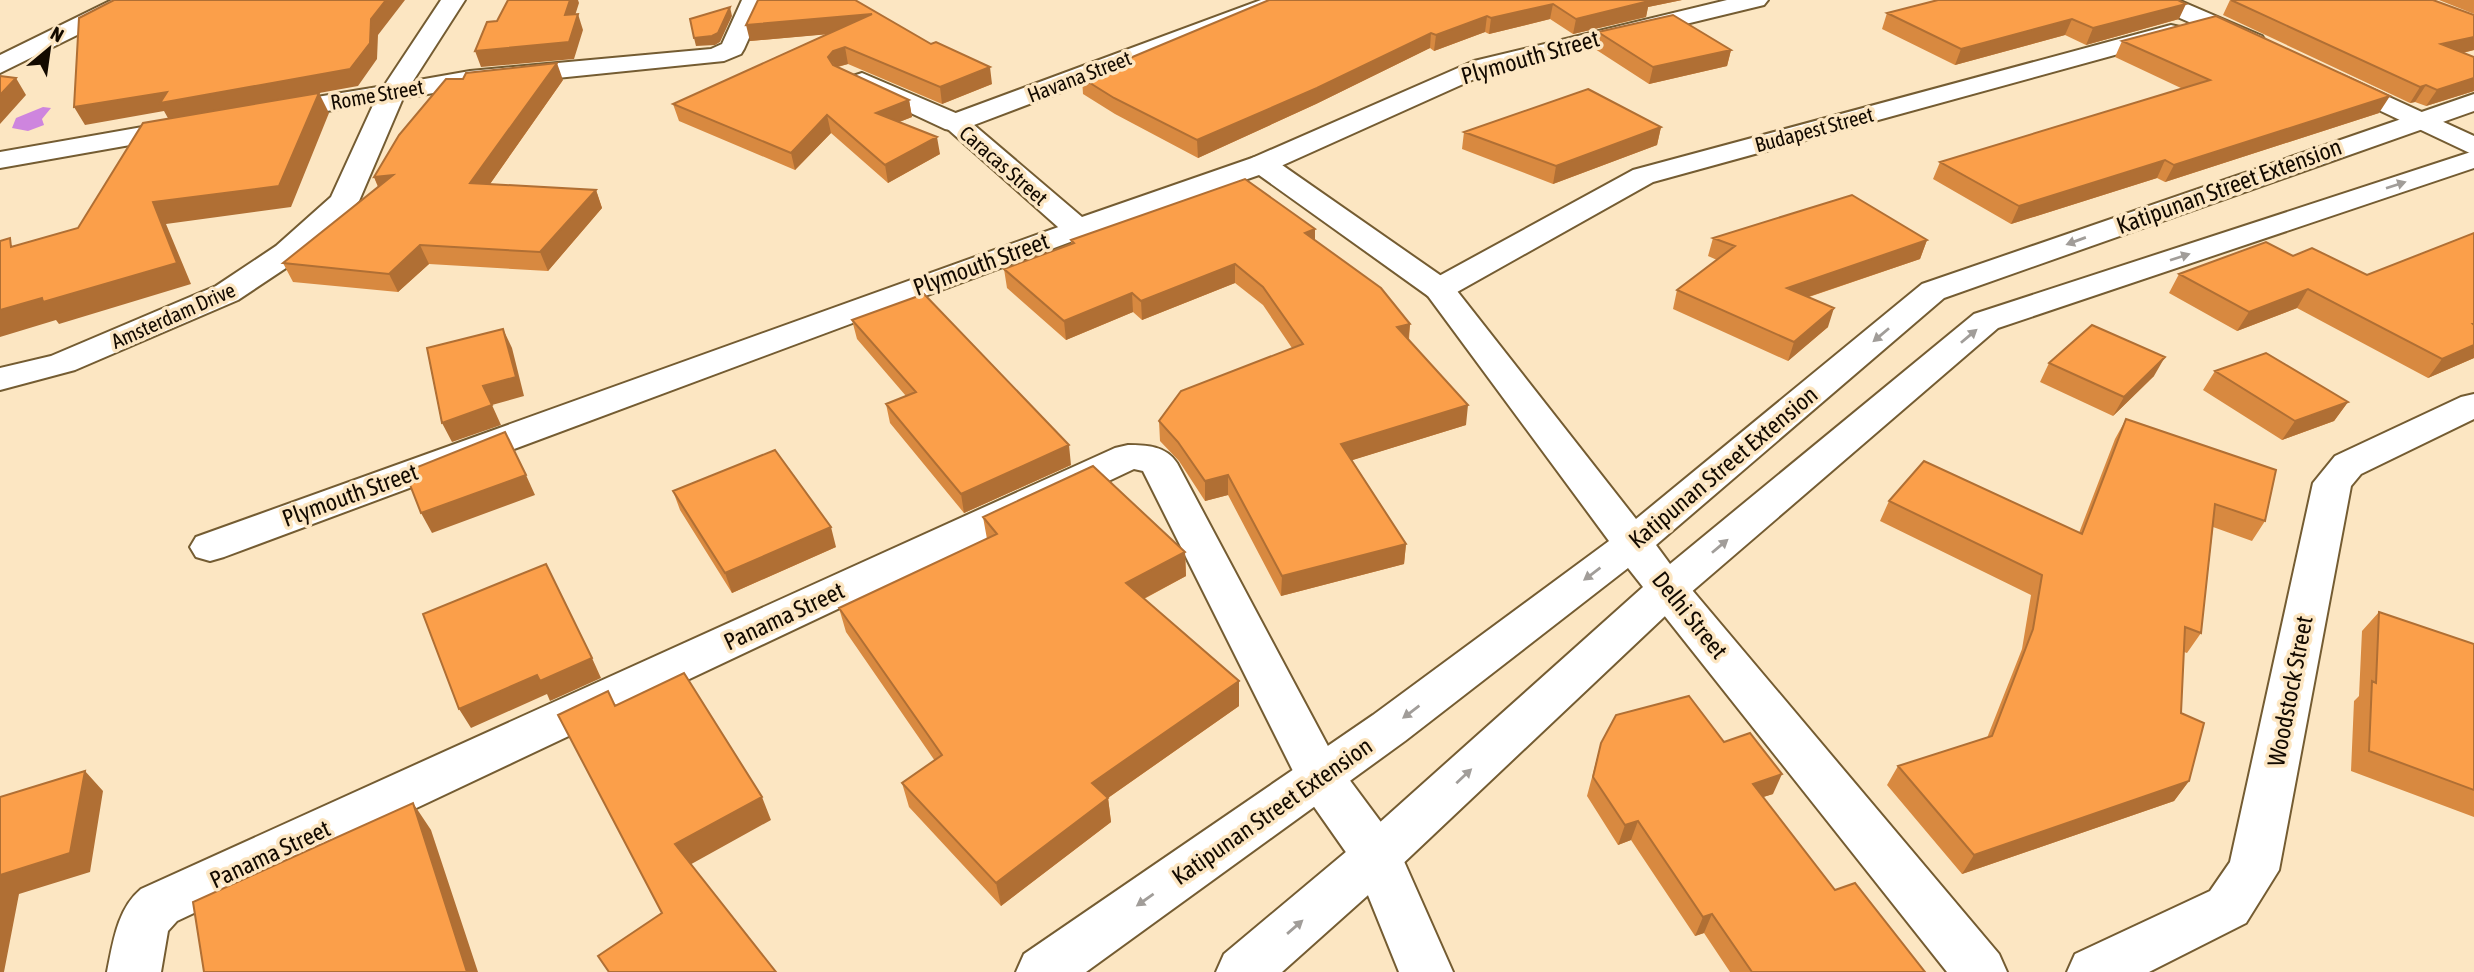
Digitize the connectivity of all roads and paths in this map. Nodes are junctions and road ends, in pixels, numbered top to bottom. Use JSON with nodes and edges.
{"nodes":[{"id":1,"x":130,"y":0,"type":"edge"},
{"id":2,"x":453,"y":0,"type":"edge"},
{"id":3,"x":754,"y":0,"type":"edge"},
{"id":4,"x":1282,"y":0,"type":"edge"},
{"id":5,"x":1756,"y":0,"type":"edge"},
{"id":6,"x":2158,"y":0,"type":"edge"},
{"id":7,"x":2210,"y":21,"type":"junction"},
{"id":8,"x":2272,"y":50,"type":"edge"},
{"id":9,"x":0,"y":65,"type":"edge"},
{"id":10,"x":847,"y":74,"type":"edge"},
{"id":11,"x":2322,"y":74,"type":"edge"},
{"id":12,"x":393,"y":91,"type":"junction"},
{"id":13,"x":2474,"y":102,"type":"edge"},
{"id":14,"x":246,"y":117,"type":"edge"},
{"id":15,"x":2417,"y":120,"type":"junction"},
{"id":16,"x":955,"y":123,"type":"junction"},
{"id":17,"x":206,"y":124,"type":"edge"},
{"id":18,"x":2474,"y":146,"type":"edge"},
{"id":19,"x":2474,"y":159,"type":"edge"},
{"id":20,"x":0,"y":160,"type":"edge"},
{"id":21,"x":1262,"y":164,"type":"junction"},
{"id":22,"x":1079,"y":229,"type":"junction"},
{"id":23,"x":1440,"y":289,"type":"junction"},
{"id":24,"x":0,"y":379,"type":"edge"},
{"id":25,"x":2474,"y":405,"type":"edge"},
{"id":26,"x":1633,"y":543,"type":"junction"},
{"id":27,"x":210,"y":547,"type":"dead end"},
{"id":28,"x":1667,"y":590,"type":"junction"},
{"id":29,"x":1320,"y":777,"type":"junction"},
{"id":30,"x":1377,"y":856,"type":"junction"},
{"id":31,"x":134,"y":972,"type":"edge"},
{"id":32,"x":1043,"y":972,"type":"edge"},
{"id":33,"x":1243,"y":972,"type":"edge"},
{"id":34,"x":1426,"y":972,"type":"edge"},
{"id":35,"x":1980,"y":972,"type":"edge"},
{"id":36,"x":2094,"y":972,"type":"edge"}],
"edges":[{"from":1,"to":9,"type":"street"},
{"from":2,"to":12,"type":"street","name":"Amsterdam Drive"},
{"from":3,"to":12,"type":"street","name":"Rome Street"},
{"from":4,"to":16,"type":"street","name":"Havana Street"},
{"from":5,"to":21,"type":"street","name":"Plymouth Street"},
{"from":6,"to":7,"type":"street"},
{"from":7,"to":8,"type":"street"},
{"from":7,"to":23,"type":"street","name":"Budapest Street"},
{"from":10,"to":16,"type":"street","name":"Caracas Street"},
{"from":11,"to":15,"type":"street"},
{"from":12,"to":14,"type":"street","name":"Rome Street"},
{"from":12,"to":24,"type":"street","name":"Amsterdam Drive"},
{"from":13,"to":15,"type":"street","name":"Katipunan Street Extension"},
{"from":15,"to":18,"type":"street"},
{"from":15,"to":26,"type":"street","name":"Katipunan Street Extension","one_way":true},
{"from":16,"to":22,"type":"street","name":"Caracas Street"},
{"from":17,"to":20,"type":"street"},
{"from":28,"to":19,"type":"street","name":"Katipunan Street Extension","one_way":true},
{"from":21,"to":22,"type":"street","name":"Plymouth Street"},
{"from":21,"to":23,"type":"street","name":"Delhi Street"},
{"from":22,"to":27,"type":"street","name":"Plymouth Street"},
{"from":23,"to":26,"type":"street","name":"Delhi Street"},
{"from":25,"to":36,"type":"street","name":"Woodstock Street"},
{"from":26,"to":28,"type":"street","name":"Delhi Street"},
{"from":26,"to":29,"type":"street","name":"Katipunan Street Extension","one_way":true},
{"from":30,"to":28,"type":"street","name":"Katipunan Street Extension","one_way":true},
{"from":28,"to":35,"type":"street","name":"Delhi Street"},
{"from":29,"to":30,"type":"street"},
{"from":29,"to":31,"type":"street","name":"Panama Street"},
{"from":29,"to":32,"type":"street","name":"Katipunan Street Extension","one_way":true},
{"from":33,"to":30,"type":"street","name":"Katipunan Street Extension","one_way":true},
{"from":30,"to":34,"type":"street"}]}
